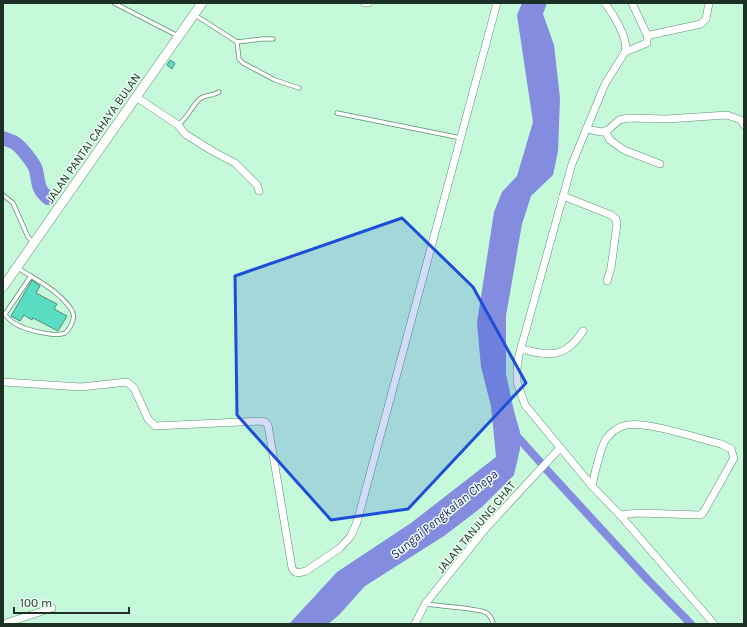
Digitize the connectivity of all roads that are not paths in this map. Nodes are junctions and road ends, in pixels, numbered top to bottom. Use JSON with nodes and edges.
{"nodes":[{"id":1,"x":114,"y":3,"type":"edge"},
{"id":2,"x":202,"y":3,"type":"edge"},
{"id":3,"x":365,"y":3,"type":"edge"},
{"id":4,"x":368,"y":3,"type":"edge"},
{"id":5,"x":497,"y":3,"type":"edge"},
{"id":6,"x":605,"y":3,"type":"edge"},
{"id":7,"x":632,"y":3,"type":"edge"},
{"id":8,"x":709,"y":3,"type":"edge"},
{"id":9,"x":194,"y":14,"type":"junction"},
{"id":10,"x":178,"y":36,"type":"junction"},
{"id":11,"x":648,"y":37,"type":"junction"},
{"id":12,"x":273,"y":39,"type":"dead end"},
{"id":13,"x":237,"y":42,"type":"junction"},
{"id":14,"x":625,"y":52,"type":"junction"},
{"id":15,"x":299,"y":88,"type":"dead end"},
{"id":16,"x":219,"y":92,"type":"dead end"},
{"id":17,"x":136,"y":97,"type":"junction"},
{"id":18,"x":337,"y":113,"type":"dead end"},
{"id":19,"x":178,"y":125,"type":"junction"},
{"id":20,"x":744,"y":125,"type":"edge"},
{"id":21,"x":586,"y":129,"type":"junction"},
{"id":22,"x":605,"y":131,"type":"junction"},
{"id":23,"x":461,"y":138,"type":"junction"},
{"id":24,"x":660,"y":164,"type":"dead end"},
{"id":25,"x":259,"y":190,"type":"dead end"},
{"id":26,"x":3,"y":195,"type":"edge"},
{"id":27,"x":563,"y":196,"type":"junction"},
{"id":28,"x":34,"y":242,"type":"junction"},
{"id":29,"x":17,"y":267,"type":"junction"},
{"id":30,"x":31,"y":276,"type":"junction"},
{"id":31,"x":607,"y":282,"type":"dead end"},
{"id":32,"x":3,"y":287,"type":"edge"},
{"id":33,"x":4,"y":313,"type":"edge"},
{"id":34,"x":583,"y":332,"type":"dead end"},
{"id":35,"x":521,"y":349,"type":"junction"},
{"id":36,"x":3,"y":382,"type":"edge"},
{"id":37,"x":560,"y":448,"type":"junction"},
{"id":38,"x":592,"y":486,"type":"junction"},
{"id":39,"x":620,"y":515,"type":"junction"},
{"id":40,"x":425,"y":604,"type":"junction"},
{"id":41,"x":52,"y":608,"type":"dead end"},
{"id":42,"x":3,"y":624,"type":"edge"},
{"id":43,"x":415,"y":624,"type":"edge"},
{"id":44,"x":493,"y":624,"type":"edge"},
{"id":45,"x":714,"y":624,"type":"edge"}],
"edges":[{"from":1,"to":10,"type":"lane"},
{"from":2,"to":9,"type":"main road","name":"JALAN PANTAI CAHAYA BULAN"},
{"from":3,"to":4,"type":"street"},
{"from":5,"to":23,"type":"street"},
{"from":6,"to":14,"type":"street"},
{"from":7,"to":11,"type":"street"},
{"from":8,"to":11,"type":"street"},
{"from":9,"to":10,"type":"main road","name":"JALAN PANTAI CAHAYA BULAN"},
{"from":9,"to":13,"type":"lane"},
{"from":10,"to":17,"type":"main road","name":"JALAN PANTAI CAHAYA BULAN"},
{"from":11,"to":14,"type":"street"},
{"from":12,"to":13,"type":"lane"},
{"from":13,"to":15,"type":"lane"},
{"from":14,"to":21,"type":"street"},
{"from":16,"to":19,"type":"lane"},
{"from":17,"to":19,"type":"street"},
{"from":17,"to":28,"type":"main road","name":"JALAN PANTAI CAHAYA BULAN"},
{"from":18,"to":23,"type":"lane"},
{"from":19,"to":25,"type":"street"},
{"from":20,"to":22,"type":"street"},
{"from":21,"to":22,"type":"street"},
{"from":21,"to":27,"type":"street"},
{"from":22,"to":24,"type":"street"},
{"from":23,"to":36,"type":"street"},
{"from":26,"to":28,"type":"lane"},
{"from":27,"to":31,"type":"street"},
{"from":27,"to":35,"type":"street"},
{"from":28,"to":29,"type":"main road","name":"JALAN PANTAI CAHAYA BULAN"},
{"from":29,"to":30,"type":"lane"},
{"from":29,"to":32,"type":"main road","name":"JALAN PANTAI CAHAYA BULAN"},
{"from":30,"to":33,"type":"lane"},
{"from":30,"to":33,"type":"lane"},
{"from":34,"to":35,"type":"street"},
{"from":35,"to":37,"type":"street"},
{"from":37,"to":38,"type":"street"},
{"from":37,"to":40,"type":"street","name":"JALAN TANJUNG CHAT"},
{"from":38,"to":39,"type":"street"},
{"from":38,"to":39,"type":"street"},
{"from":39,"to":45,"type":"street"},
{"from":40,"to":43,"type":"street","name":"JALAN TANJUNG CHAT"},
{"from":40,"to":44,"type":"lane"},
{"from":41,"to":42,"type":"street"}]}
